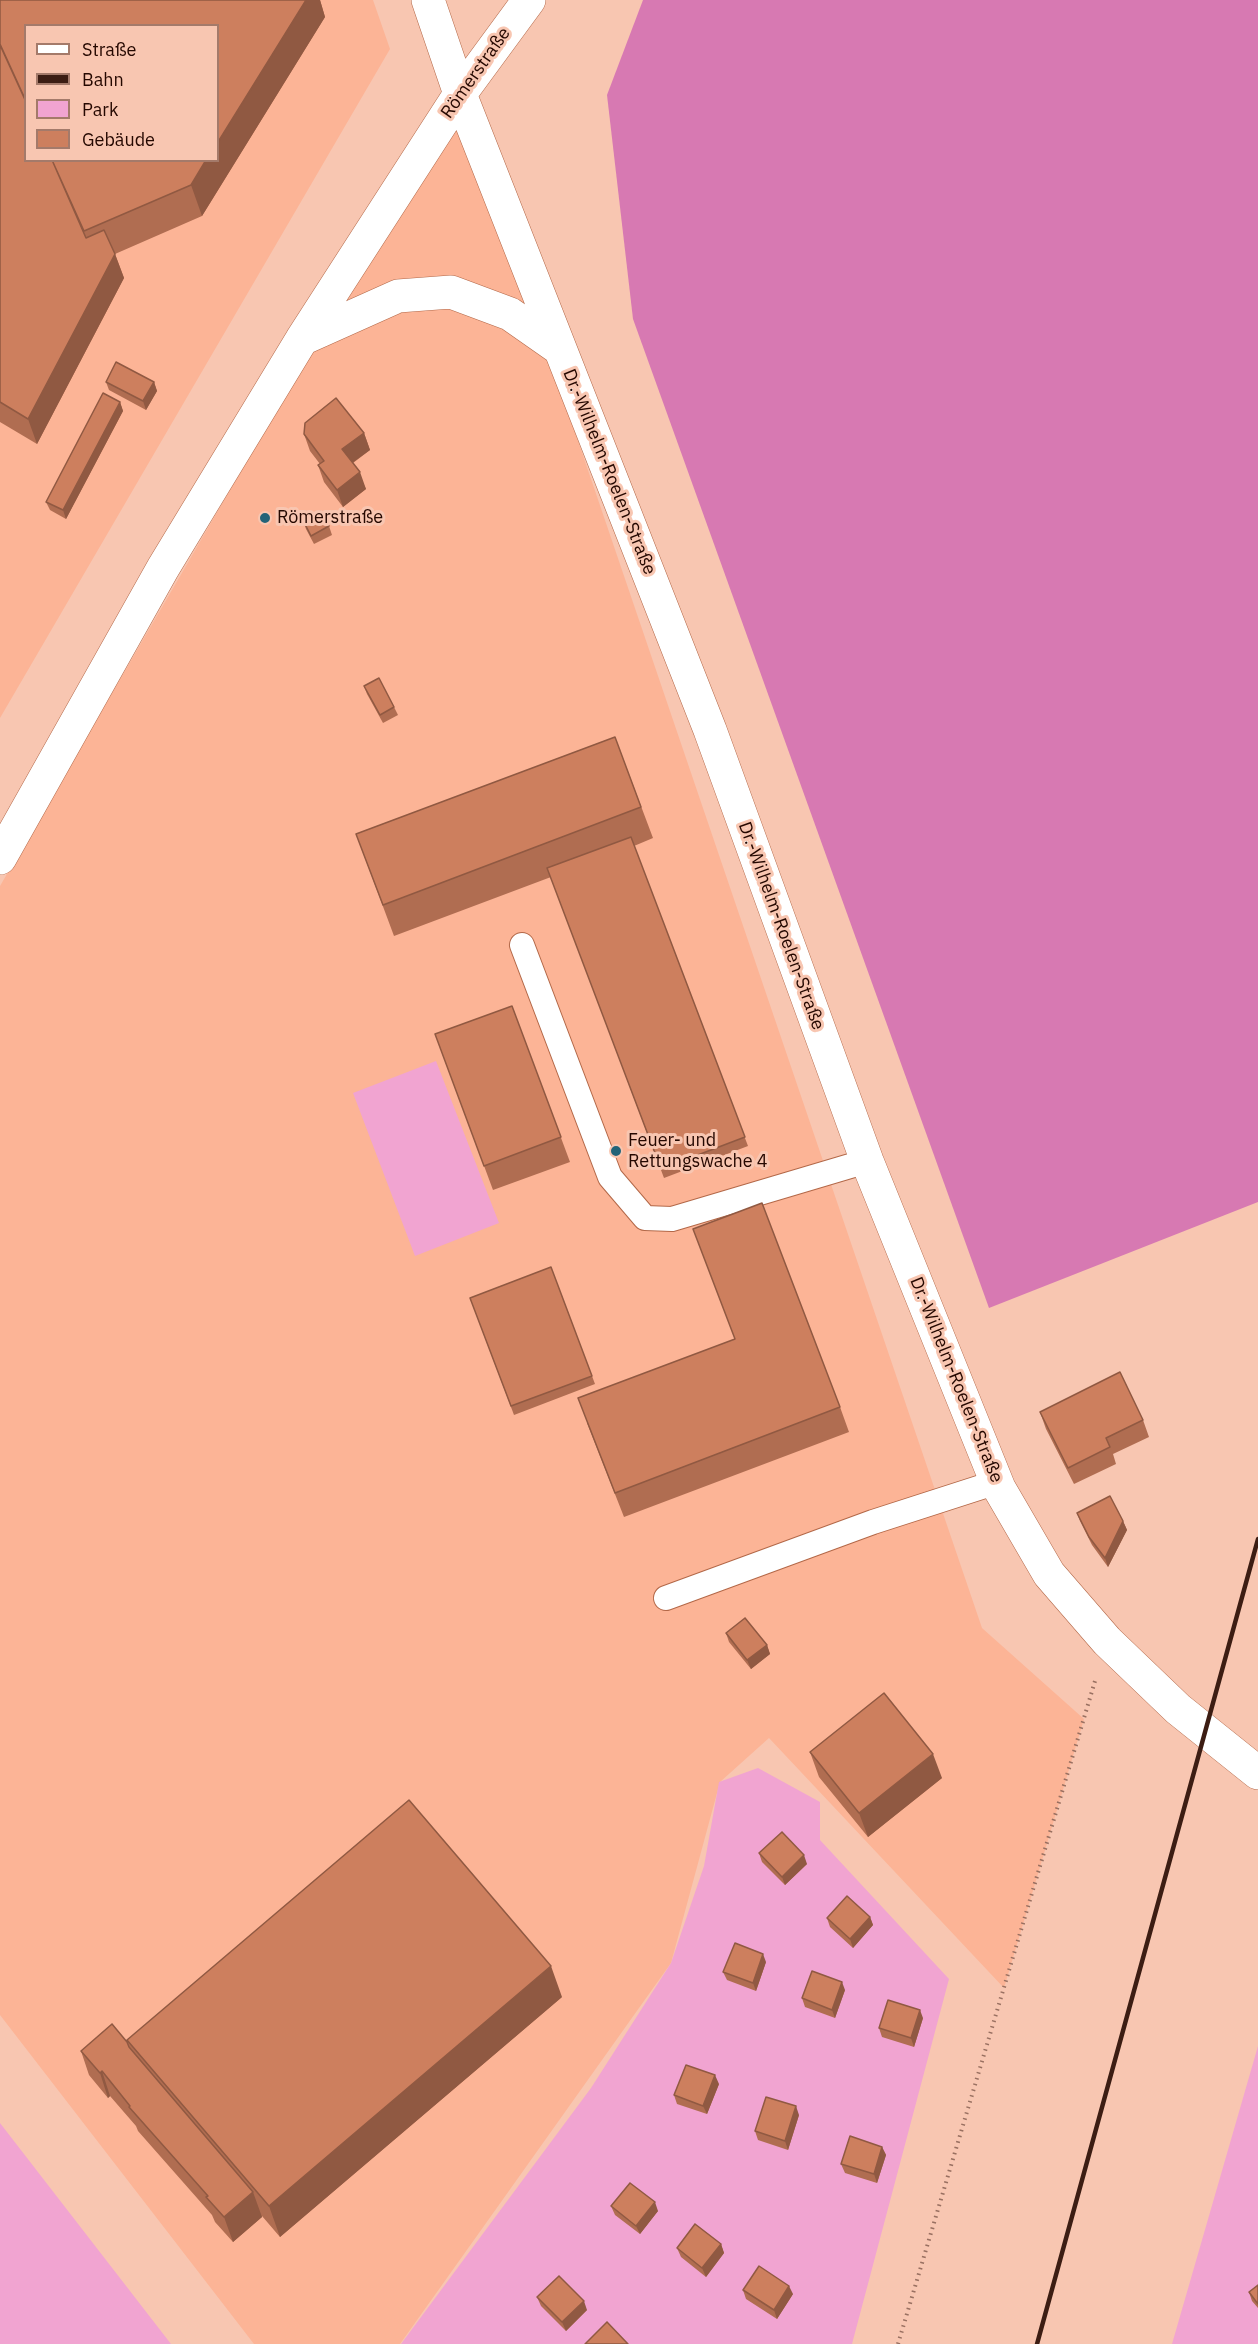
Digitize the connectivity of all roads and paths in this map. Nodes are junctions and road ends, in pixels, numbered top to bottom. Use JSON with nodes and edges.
{"nodes":[{"id":1,"x":428,"y":0,"type":"edge"},
{"id":2,"x":529,"y":0,"type":"edge"},
{"id":3,"x":460,"y":94,"type":"junction"},
{"id":4,"x":302,"y":339,"type":"junction"},
{"id":5,"x":560,"y":348,"type":"junction"},
{"id":6,"x":0,"y":858,"type":"edge"},
{"id":7,"x":522,"y":945,"type":"dead end"},
{"id":8,"x":867,"y":1161,"type":"junction"},
{"id":9,"x":997,"y":1482,"type":"junction"},
{"id":10,"x":666,"y":1598,"type":"dead end"},
{"id":11,"x":1107,"y":1641,"type":"junction"},
{"id":12,"x":1258,"y":1773,"type":"edge"},
{"id":13,"x":898,"y":2344,"type":"edge"}],
"edges":[{"from":1,"to":3,"type":"main road","name":"Dr.-Wilhelm-Roelen-Straße"},
{"from":2,"to":3,"type":"main road","name":"Römerstraße"},
{"from":3,"to":4,"type":"main road","name":"Römerstraße"},
{"from":3,"to":5,"type":"main road","name":"Dr.-Wilhelm-Roelen-Straße"},
{"from":4,"to":5,"type":"main road"},
{"from":4,"to":6,"type":"main road","name":"Römerstraße"},
{"from":5,"to":8,"type":"main road","name":"Dr.-Wilhelm-Roelen-Straße"},
{"from":7,"to":8,"type":"lane"},
{"from":8,"to":9,"type":"main road","name":"Dr.-Wilhelm-Roelen-Straße"},
{"from":9,"to":10,"type":"lane"},
{"from":9,"to":11,"type":"main road","name":"Dr.-Wilhelm-Roelen-Straße"},
{"from":11,"to":12,"type":"main road","name":"Dr.-Wilhelm-Roelen-Straße"},
{"from":11,"to":13,"type":"path"}]}
